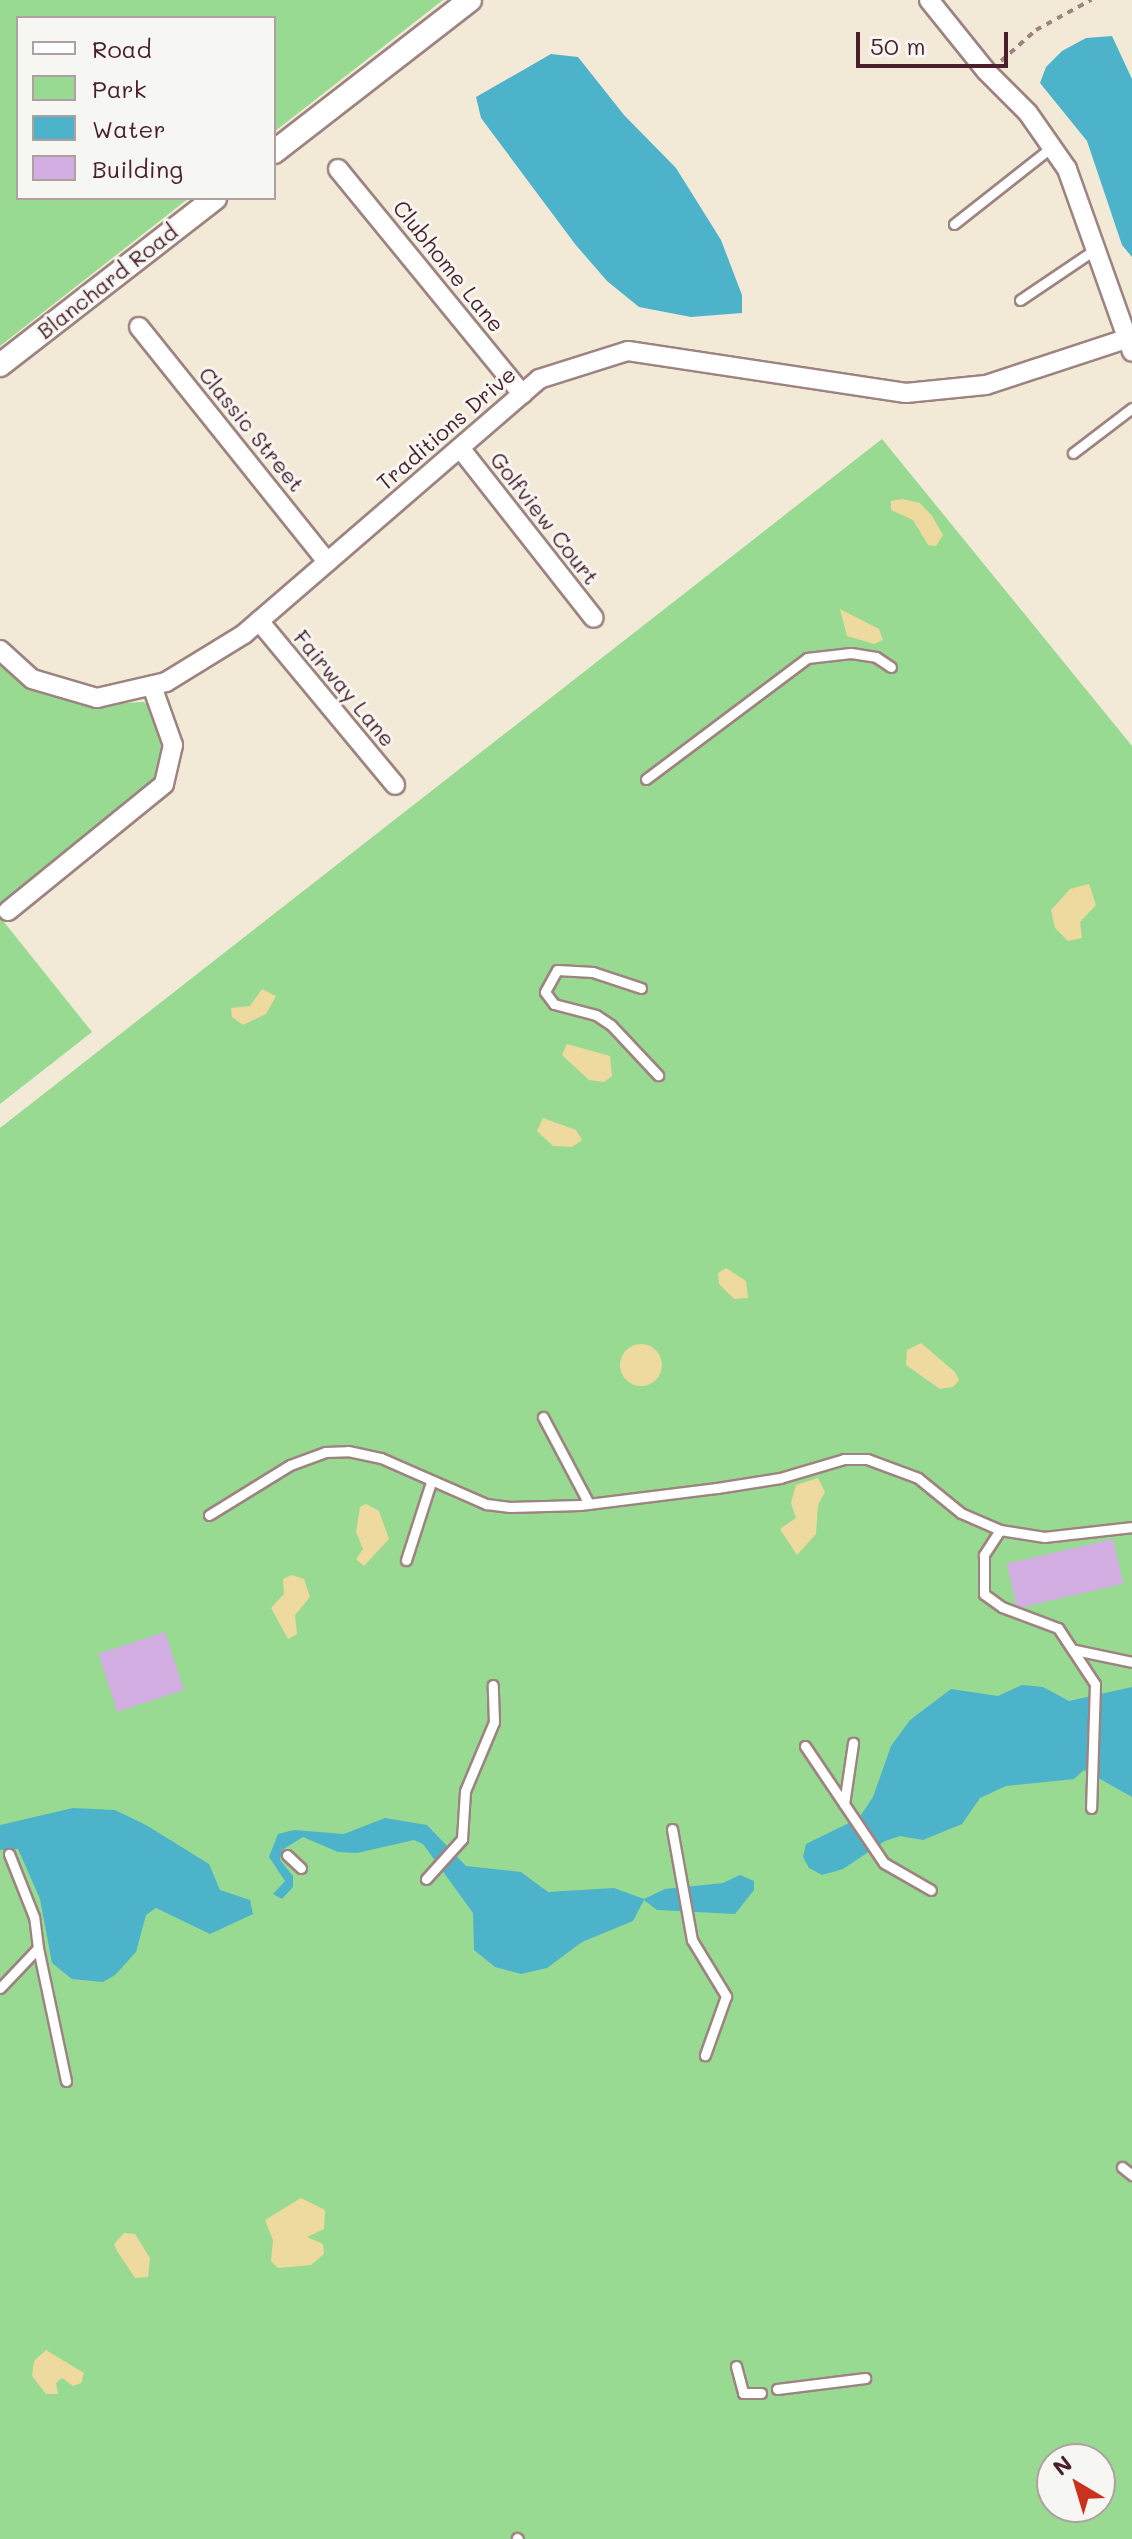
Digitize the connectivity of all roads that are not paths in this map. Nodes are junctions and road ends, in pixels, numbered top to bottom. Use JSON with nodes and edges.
{"nodes":[{"id":1,"x":470,"y":0,"type":"edge"},
{"id":2,"x":929,"y":0,"type":"edge"},
{"id":3,"x":1053,"y":146,"type":"junction"},
{"id":4,"x":276,"y":150,"type":"edge"},
{"id":5,"x":338,"y":169,"type":"dead end"},
{"id":6,"x":212,"y":200,"type":"edge"},
{"id":7,"x":954,"y":224,"type":"dead end"},
{"id":8,"x":1094,"y":250,"type":"junction"},
{"id":9,"x":1020,"y":300,"type":"dead end"},
{"id":10,"x":139,"y":327,"type":"dead end"},
{"id":11,"x":1131,"y":340,"type":"edge"},
{"id":12,"x":0,"y":365,"type":"edge"},
{"id":13,"x":522,"y":394,"type":"junction"},
{"id":14,"x":1132,"y":408,"type":"edge"},
{"id":15,"x":460,"y":448,"type":"junction"},
{"id":16,"x":1073,"y":453,"type":"dead end"},
{"id":17,"x":327,"y":562,"type":"junction"},
{"id":18,"x":594,"y":618,"type":"dead end"},
{"id":19,"x":259,"y":621,"type":"junction"},
{"id":20,"x":0,"y":650,"type":"edge"},
{"id":21,"x":891,"y":667,"type":"dead end"},
{"id":22,"x":152,"y":686,"type":"junction"},
{"id":23,"x":646,"y":779,"type":"dead end"},
{"id":24,"x":395,"y":785,"type":"dead end"},
{"id":25,"x":8,"y":911,"type":"dead end"},
{"id":26,"x":641,"y":988,"type":"dead end"},
{"id":27,"x":658,"y":1075,"type":"dead end"},
{"id":28,"x":543,"y":1417,"type":"dead end"},
{"id":29,"x":431,"y":1482,"type":"junction"},
{"id":30,"x":589,"y":1504,"type":"junction"},
{"id":31,"x":209,"y":1515,"type":"dead end"},
{"id":32,"x":1132,"y":1527,"type":"edge"},
{"id":33,"x":1000,"y":1530,"type":"junction"},
{"id":34,"x":406,"y":1560,"type":"dead end"},
{"id":35,"x":1075,"y":1650,"type":"junction"},
{"id":36,"x":1132,"y":1662,"type":"edge"},
{"id":37,"x":493,"y":1685,"type":"dead end"},
{"id":38,"x":853,"y":1743,"type":"dead end"},
{"id":39,"x":805,"y":1746,"type":"dead end"},
{"id":40,"x":844,"y":1804,"type":"junction"},
{"id":41,"x":1091,"y":1808,"type":"dead end"},
{"id":42,"x":672,"y":1829,"type":"dead end"},
{"id":43,"x":9,"y":1854,"type":"dead end"},
{"id":44,"x":287,"y":1855,"type":"dead end"},
{"id":45,"x":301,"y":1868,"type":"dead end"},
{"id":46,"x":426,"y":1879,"type":"dead end"},
{"id":47,"x":931,"y":1890,"type":"dead end"},
{"id":48,"x":38,"y":1948,"type":"junction"},
{"id":49,"x":0,"y":1988,"type":"edge"},
{"id":50,"x":705,"y":2055,"type":"dead end"},
{"id":51,"x":66,"y":2081,"type":"dead end"},
{"id":52,"x":1122,"y":2167,"type":"dead end"},
{"id":53,"x":1132,"y":2175,"type":"edge"},
{"id":54,"x":736,"y":2366,"type":"dead end"},
{"id":55,"x":865,"y":2378,"type":"dead end"},
{"id":56,"x":777,"y":2389,"type":"dead end"},
{"id":57,"x":761,"y":2393,"type":"dead end"}],
"edges":[{"from":1,"to":4,"type":"street"},
{"from":2,"to":3,"type":"street"},
{"from":3,"to":7,"type":"lane"},
{"from":3,"to":8,"type":"street"},
{"from":5,"to":13,"type":"street","name":"Clubhome Lane"},
{"from":6,"to":12,"type":"street","name":"Blanchard Road"},
{"from":8,"to":9,"type":"lane"},
{"from":8,"to":11,"type":"street"},
{"from":10,"to":17,"type":"street","name":"Classic Street"},
{"from":11,"to":13,"type":"street","name":"Traditions Drive"},
{"from":13,"to":15,"type":"street","name":"Traditions Drive"},
{"from":14,"to":16,"type":"lane"},
{"from":15,"to":17,"type":"street","name":"Traditions Drive"},
{"from":15,"to":18,"type":"street","name":"Golfview Court"},
{"from":17,"to":19,"type":"street","name":"Traditions Drive"},
{"from":19,"to":22,"type":"street","name":"Traditions Drive"},
{"from":19,"to":24,"type":"street","name":"Fairway Lane"},
{"from":20,"to":22,"type":"street","name":"Traditions Drive"},
{"from":21,"to":23,"type":"lane"},
{"from":22,"to":25,"type":"street"},
{"from":26,"to":27,"type":"lane"},
{"from":28,"to":30,"type":"lane"},
{"from":29,"to":30,"type":"lane"},
{"from":29,"to":31,"type":"lane"},
{"from":29,"to":34,"type":"lane"},
{"from":30,"to":33,"type":"lane"},
{"from":32,"to":33,"type":"lane"},
{"from":33,"to":35,"type":"lane"},
{"from":35,"to":36,"type":"lane"},
{"from":35,"to":41,"type":"lane"},
{"from":37,"to":46,"type":"lane"},
{"from":38,"to":40,"type":"lane"},
{"from":39,"to":40,"type":"lane"},
{"from":40,"to":47,"type":"lane"},
{"from":42,"to":50,"type":"lane"},
{"from":43,"to":48,"type":"lane"},
{"from":44,"to":45,"type":"lane"},
{"from":48,"to":49,"type":"lane"},
{"from":48,"to":51,"type":"lane"},
{"from":52,"to":53,"type":"lane"},
{"from":54,"to":57,"type":"lane"},
{"from":55,"to":56,"type":"lane"}]}
